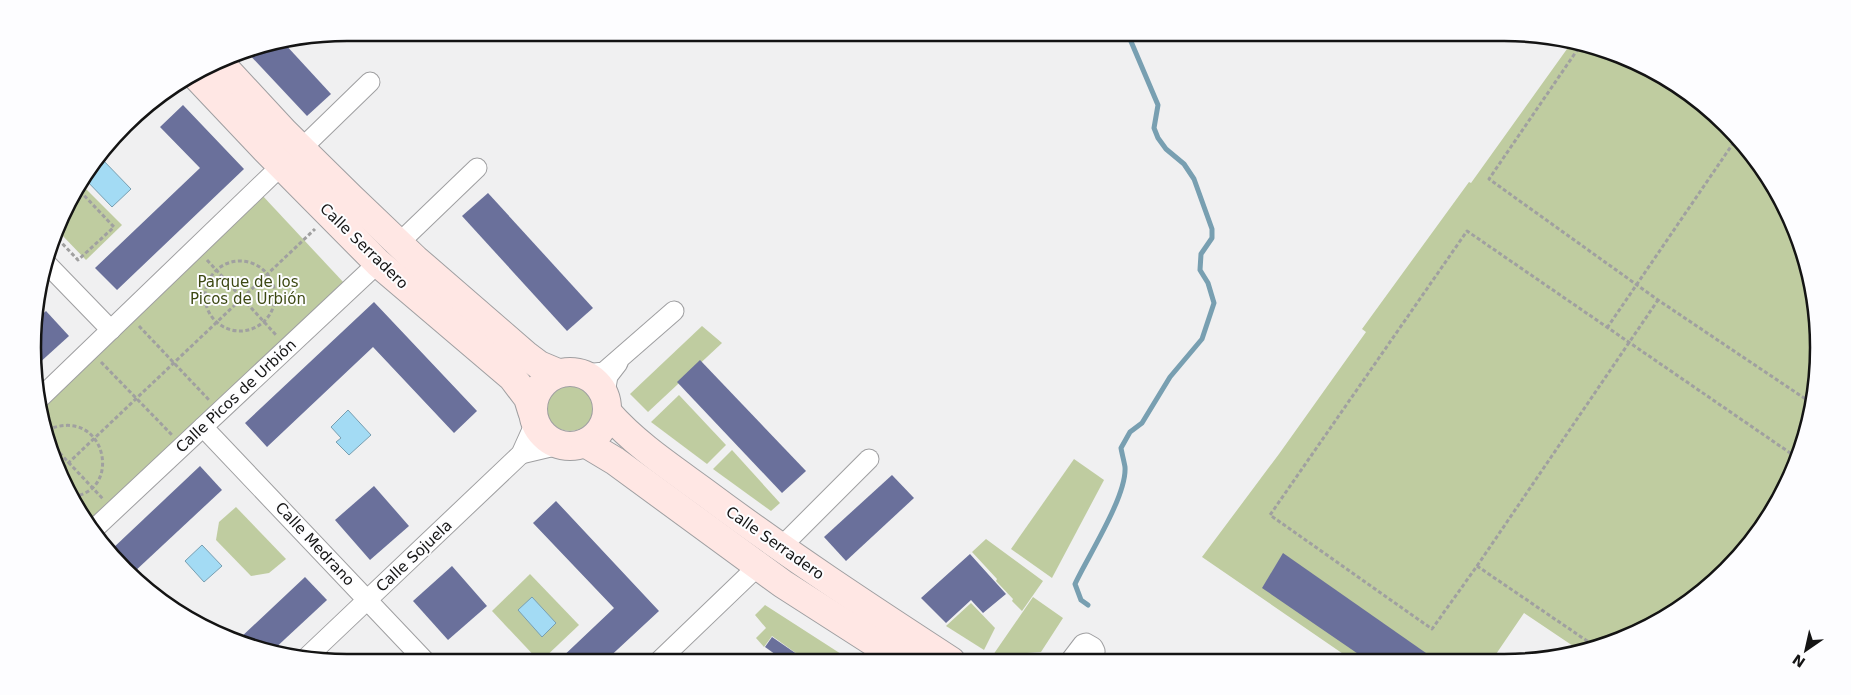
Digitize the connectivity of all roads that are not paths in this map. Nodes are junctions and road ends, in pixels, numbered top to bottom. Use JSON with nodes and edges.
{"nodes":[{"id":1,"x":224,"y":68,"type":"edge"},
{"id":2,"x":200,"y":79,"type":"edge"},
{"id":3,"x":370,"y":82,"type":"dead end"},
{"id":4,"x":291,"y":157,"type":"junction"},
{"id":5,"x":477,"y":168,"type":"dead end"},
{"id":6,"x":399,"y":243,"type":"junction"},
{"id":7,"x":378,"y":263,"type":"junction"},
{"id":8,"x":52,"y":269,"type":"edge"},
{"id":9,"x":674,"y":311,"type":"dead end"},
{"id":10,"x":110,"y":330,"type":"junction"},
{"id":11,"x":623,"y":356,"type":"junction"},
{"id":12,"x":558,"y":373,"type":"junction"},
{"id":13,"x":585,"y":374,"type":"junction"},
{"id":14,"x":45,"y":393,"type":"edge"},
{"id":15,"x":606,"y":403,"type":"junction"},
{"id":16,"x":534,"y":417,"type":"junction"},
{"id":17,"x":203,"y":427,"type":"junction"},
{"id":18,"x":585,"y":443,"type":"junction"},
{"id":19,"x":559,"y":445,"type":"junction"},
{"id":20,"x":521,"y":454,"type":"junction"},
{"id":21,"x":869,"y":459,"type":"dead end"},
{"id":22,"x":98,"y":525,"type":"edge"},
{"id":23,"x":780,"y":548,"type":"junction"},
{"id":24,"x":758,"y":566,"type":"junction"},
{"id":25,"x":367,"y":600,"type":"junction"},
{"id":26,"x":313,"y":652,"type":"edge"},
{"id":27,"x":418,"y":654,"type":"edge"},
{"id":28,"x":666,"y":654,"type":"edge"},
{"id":29,"x":892,"y":654,"type":"edge"},
{"id":30,"x":940,"y":654,"type":"edge"},
{"id":31,"x":1075,"y":654,"type":"edge"},
{"id":32,"x":1093,"y":654,"type":"edge"}],
"edges":[{"from":1,"to":4,"type":"main road","name":"Calle Serradero"},
{"from":2,"to":4,"type":"main road","name":"Calle Serradero"},
{"from":3,"to":4,"type":"street"},
{"from":4,"to":6,"type":"main road","name":"Calle Serradero"},
{"from":4,"to":7,"type":"main road","name":"Calle Serradero"},
{"from":4,"to":10,"type":"street"},
{"from":5,"to":6,"type":"street"},
{"from":6,"to":12,"type":"main road","name":"Calle Serradero"},
{"from":7,"to":16,"type":"main road","name":"Calle Serradero"},
{"from":7,"to":17,"type":"street","name":"Calle Picos de Urbión"},
{"from":8,"to":10,"type":"street"},
{"from":9,"to":11,"type":"street"},
{"from":10,"to":14,"type":"street"},
{"from":11,"to":13,"type":"street"},
{"from":11,"to":15,"type":"street"},
{"from":12,"to":13,"type":"main road"},
{"from":12,"to":16,"type":"main road"},
{"from":13,"to":15,"type":"main road"},
{"from":15,"to":18,"type":"main road"},
{"from":15,"to":23,"type":"main road","name":"Calle Serradero"},
{"from":16,"to":19,"type":"main road"},
{"from":16,"to":20,"type":"street","name":"Calle Sojuela"},
{"from":17,"to":22,"type":"street","name":"Calle Picos de Urbión"},
{"from":17,"to":25,"type":"street","name":"Calle Medrano"},
{"from":18,"to":19,"type":"main road"},
{"from":18,"to":24,"type":"main road","name":"Calle Serradero"},
{"from":19,"to":20,"type":"street"},
{"from":20,"to":25,"type":"street","name":"Calle Sojuela"},
{"from":21,"to":23,"type":"street"},
{"from":23,"to":30,"type":"main road","name":"Calle Serradero"},
{"from":24,"to":28,"type":"street"},
{"from":24,"to":29,"type":"main road","name":"Calle Serradero"},
{"from":25,"to":26,"type":"street","name":"Calle Sojuela"},
{"from":25,"to":27,"type":"street","name":"Calle Medrano"},
{"from":31,"to":32,"type":"street"}]}
